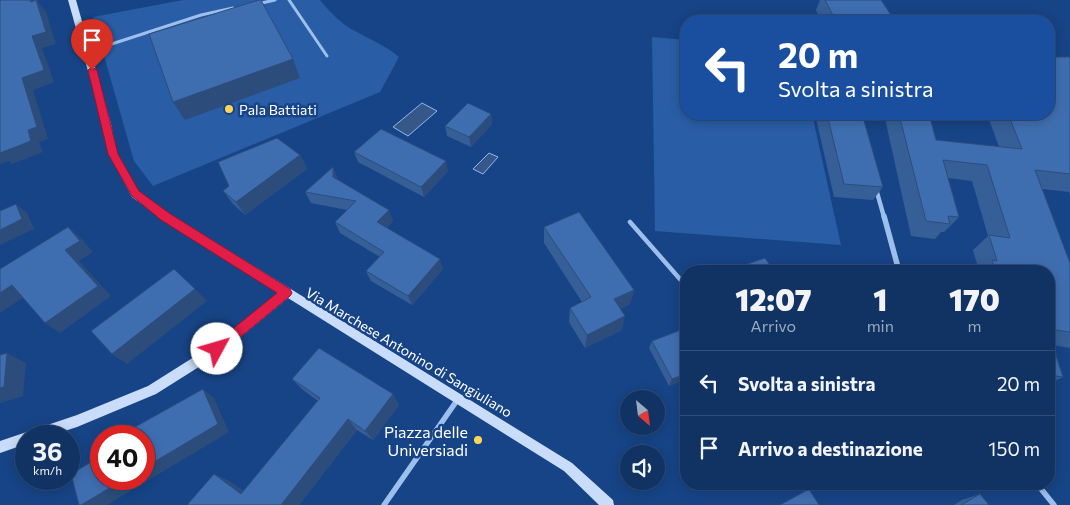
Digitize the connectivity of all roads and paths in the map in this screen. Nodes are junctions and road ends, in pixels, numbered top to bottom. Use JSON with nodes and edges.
{"nodes":[{"id":1,"x":72,"y":0,"type":"edge"},
{"id":2,"x":275,"y":0,"type":"edge"},
{"id":3,"x":289,"y":0,"type":"edge"},
{"id":4,"x":257,"y":4,"type":"edge"},
{"id":5,"x":238,"y":7,"type":"edge"},
{"id":6,"x":87,"y":52,"type":"junction"},
{"id":7,"x":327,"y":56,"type":"dead end"},
{"id":8,"x":873,"y":179,"type":"edge"},
{"id":9,"x":630,"y":222,"type":"dead end"},
{"id":10,"x":897,"y":265,"type":"edge"},
{"id":11,"x":680,"y":279,"type":"edge"},
{"id":12,"x":286,"y":293,"type":"junction"},
{"id":13,"x":459,"y":399,"type":"junction"},
{"id":14,"x":65,"y":425,"type":"edge"},
{"id":15,"x":15,"y":442,"type":"edge"},
{"id":16,"x":0,"y":447,"type":"edge"},
{"id":17,"x":1042,"y":490,"type":"edge"},
{"id":18,"x":384,"y":505,"type":"edge"},
{"id":19,"x":608,"y":505,"type":"edge"},
{"id":20,"x":1054,"y":505,"type":"edge"}],
"edges":[{"from":1,"to":6,"type":"main road","name":"Via Marchese Antonino di Sangiuliano"},
{"from":2,"to":4,"type":"lane"},
{"from":3,"to":7,"type":"lane"},
{"from":5,"to":6,"type":"lane"},
{"from":6,"to":12,"type":"main road","name":"Via Marchese Antonino di Sangiuliano"},
{"from":8,"to":10,"type":"street"},
{"from":9,"to":11,"type":"lane"},
{"from":12,"to":13,"type":"main road","name":"Via Marchese Antonino di Sangiuliano"},
{"from":12,"to":14,"type":"main road"},
{"from":13,"to":18,"type":"street"},
{"from":13,"to":19,"type":"main road","name":"Via Marchese Antonino di Sangiuliano"},
{"from":15,"to":16,"type":"main road"},
{"from":17,"to":20,"type":"street"}]}
